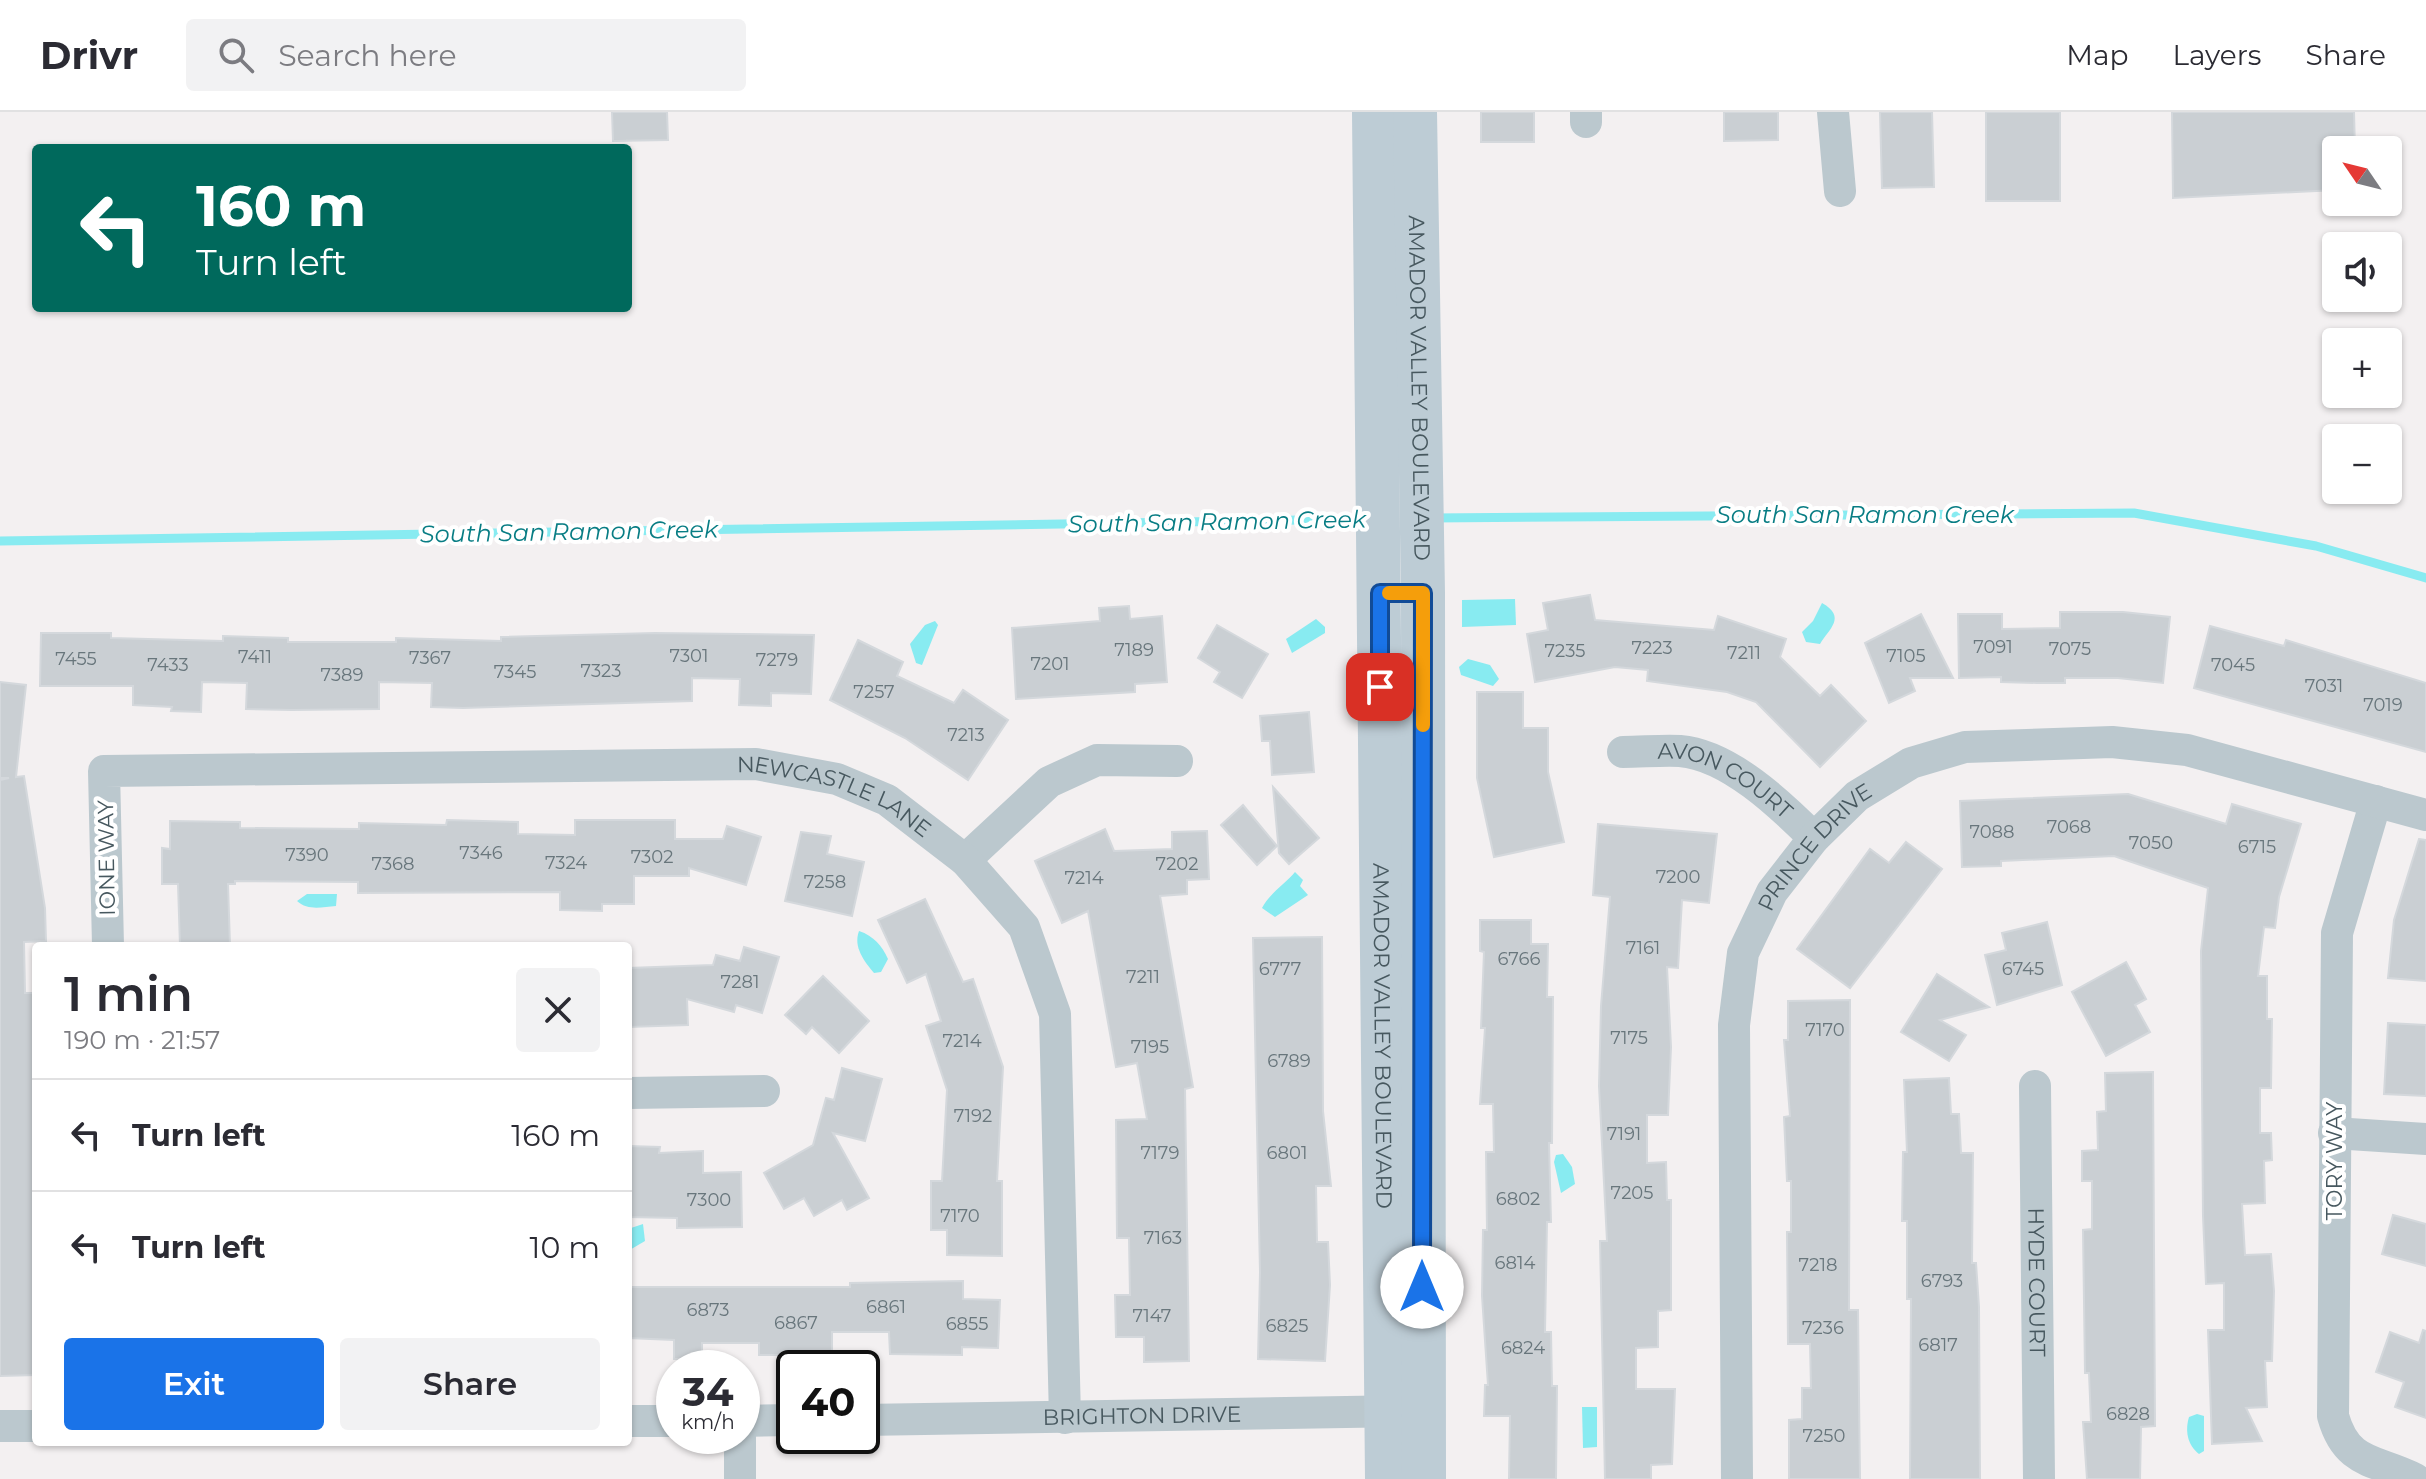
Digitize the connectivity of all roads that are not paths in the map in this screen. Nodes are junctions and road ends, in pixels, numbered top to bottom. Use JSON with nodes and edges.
{"nodes":[{"id":1,"x":1374,"y":112,"type":"edge"},
{"id":2,"x":1415,"y":112,"type":"edge"},
{"id":3,"x":1833,"y":112,"type":"edge"},
{"id":4,"x":1840,"y":191,"type":"dead end"},
{"id":5,"x":1380,"y":593,"type":"junction"},
{"id":6,"x":1423,"y":593,"type":"junction"},
{"id":7,"x":1623,"y":752,"type":"dead end"},
{"id":8,"x":1177,"y":761,"type":"dead end"},
{"id":9,"x":104,"y":771,"type":"joint"},
{"id":10,"x":2376,"y":801,"type":"junction"},
{"id":11,"x":2426,"y":815,"type":"edge"},
{"id":12,"x":1814,"y":838,"type":"junction"},
{"id":13,"x":965,"y":860,"type":"junction"},
{"id":14,"x":108,"y":942,"type":"edge"},
{"id":15,"x":2035,"y":1086,"type":"dead end"},
{"id":16,"x":764,"y":1091,"type":"dead end"},
{"id":17,"x":632,"y":1093,"type":"edge"},
{"id":18,"x":2334,"y":1133,"type":"junction"},
{"id":19,"x":2426,"y":1139,"type":"edge"},
{"id":20,"x":1404,"y":1411,"type":"junction"},
{"id":21,"x":1065,"y":1418,"type":"junction"},
{"id":22,"x":880,"y":1420,"type":"edge"},
{"id":23,"x":632,"y":1421,"type":"edge"},
{"id":24,"x":656,"y":1421,"type":"edge"},
{"id":25,"x":0,"y":1426,"type":"edge"},
{"id":26,"x":32,"y":1426,"type":"edge"},
{"id":27,"x":740,"y":1454,"type":"edge"},
{"id":28,"x":740,"y":1479,"type":"edge"},
{"id":29,"x":1387,"y":1479,"type":"edge"},
{"id":30,"x":1408,"y":1479,"type":"edge"},
{"id":31,"x":1424,"y":1479,"type":"edge"},
{"id":32,"x":1737,"y":1479,"type":"edge"},
{"id":33,"x":2039,"y":1479,"type":"edge"},
{"id":34,"x":2415,"y":1479,"type":"edge"}],
"edges":[{"from":1,"to":5,"type":"street","name":"AMADOR VALLEY BOULEVARD"},
{"from":2,"to":6,"type":"street","name":"AMADOR VALLEY BOULEVARD"},
{"from":3,"to":4,"type":"street"},
{"from":5,"to":6,"type":"street"},
{"from":5,"to":20,"type":"street","name":"AMADOR VALLEY BOULEVARD"},
{"from":6,"to":20,"type":"street","name":"AMADOR VALLEY BOULEVARD"},
{"from":7,"to":12,"type":"street","name":"AVON COURT"},
{"from":8,"to":13,"type":"street"},
{"from":9,"to":13,"type":"street","name":"NEWCASTLE LANE"},
{"from":9,"to":14,"type":"street","name":"IONE WAY"},
{"from":10,"to":11,"type":"street","name":"PRINCE DRIVE"},
{"from":10,"to":12,"type":"street","name":"PRINCE DRIVE"},
{"from":10,"to":18,"type":"street","name":"TORY WAY"},
{"from":12,"to":32,"type":"street","name":"PRINCE DRIVE"},
{"from":13,"to":21,"type":"street","name":"NEWCASTLE LANE"},
{"from":15,"to":33,"type":"street","name":"HYDE COURT"},
{"from":16,"to":17,"type":"street"},
{"from":18,"to":19,"type":"street"},
{"from":18,"to":34,"type":"street","name":"TORY WAY"},
{"from":20,"to":21,"type":"street","name":"BRIGHTON DRIVE"},
{"from":20,"to":29,"type":"street","name":"AMADOR VALLEY BOULEVARD"},
{"from":20,"to":30,"type":"street"},
{"from":20,"to":31,"type":"street","name":"AMADOR VALLEY BOULEVARD"},
{"from":21,"to":22,"type":"street","name":"BRIGHTON DRIVE"},
{"from":23,"to":24,"type":"street"},
{"from":25,"to":26,"type":"street"},
{"from":27,"to":28,"type":"street"}]}
